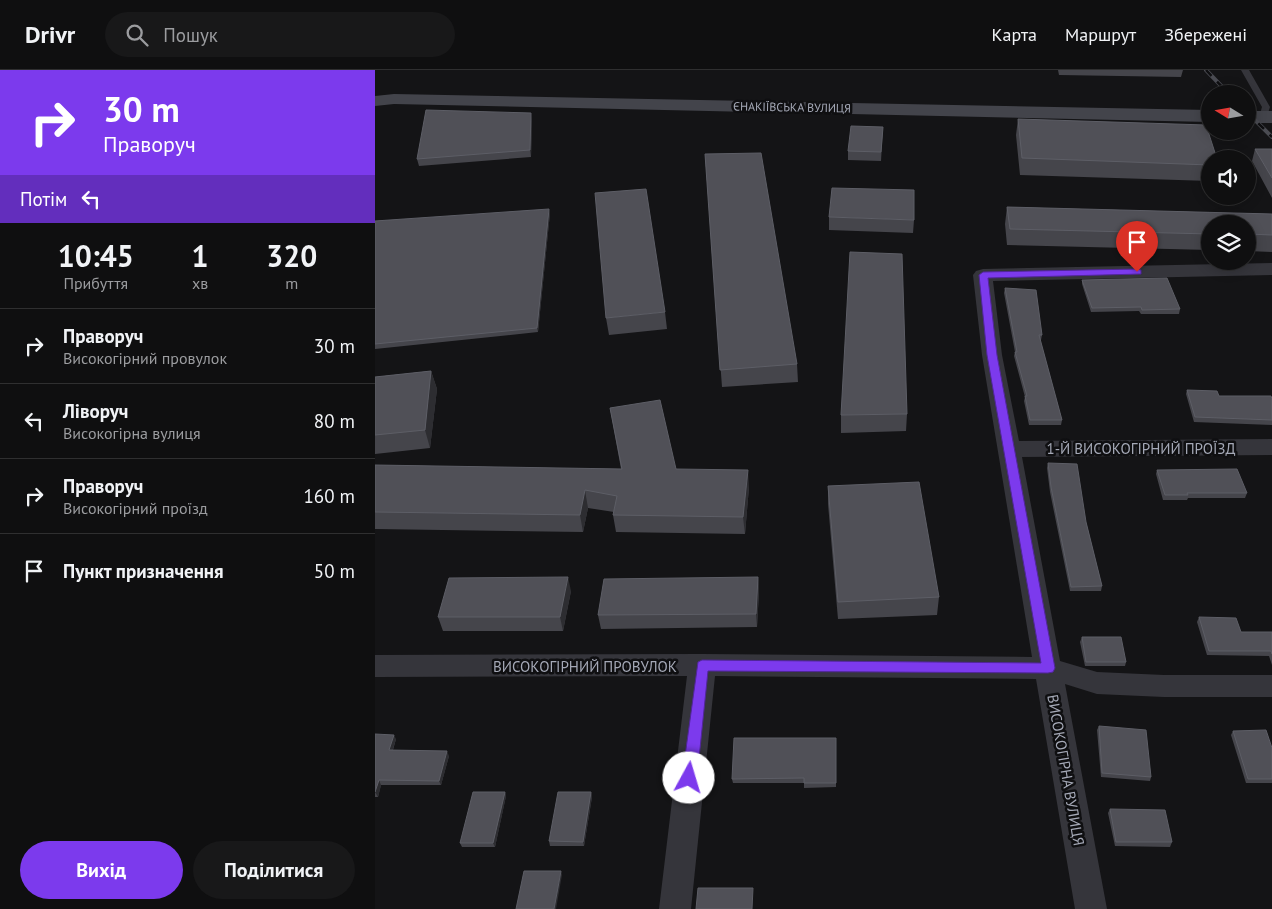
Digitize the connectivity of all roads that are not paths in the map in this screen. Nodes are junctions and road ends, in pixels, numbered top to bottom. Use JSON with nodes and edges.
{"nodes":[{"id":1,"x":1245,"y":70,"type":"edge"},
{"id":2,"x":375,"y":101,"type":"edge"},
{"id":3,"x":1201,"y":116,"type":"edge"},
{"id":4,"x":1261,"y":117,"type":"edge"},
{"id":5,"x":1272,"y":269,"type":"edge"},
{"id":6,"x":1272,"y":447,"type":"edge"},
{"id":7,"x":1009,"y":449,"type":"junction"},
{"id":8,"x":375,"y":666,"type":"edge"},
{"id":9,"x":702,"y":666,"type":"junction"},
{"id":10,"x":1048,"y":668,"type":"junction"},
{"id":11,"x":1272,"y":686,"type":"edge"},
{"id":12,"x":675,"y":909,"type":"edge"},
{"id":13,"x":1091,"y":909,"type":"edge"}],
"edges":[{"from":1,"to":4,"type":"lane"},
{"from":2,"to":3,"type":"street","name":"ЄНАКІЇВСЬКА ВУЛИЦЯ"},
{"from":5,"to":7,"type":"street","name":"ВИСОКОГІРНА ВУЛИЦЯ"},
{"from":6,"to":7,"type":"street","name":"1-Й ВИСОКОГІРНИЙ ПРОЇЗД"},
{"from":7,"to":10,"type":"street","name":"ВИСОКОГІРНА ВУЛИЦЯ"},
{"from":8,"to":9,"type":"street","name":"ВИСОКОГІРНИЙ ПРОВУЛОК"},
{"from":9,"to":10,"type":"street","name":"ВИСОКОГІРНИЙ ПРОВУЛОК"},
{"from":9,"to":12,"type":"street"},
{"from":10,"to":11,"type":"street","name":"ВИСОКОГІРНИЙ ПРОВУЛОК"},
{"from":10,"to":13,"type":"street","name":"ВИСОКОГІРНА ВУЛИЦЯ"}]}
